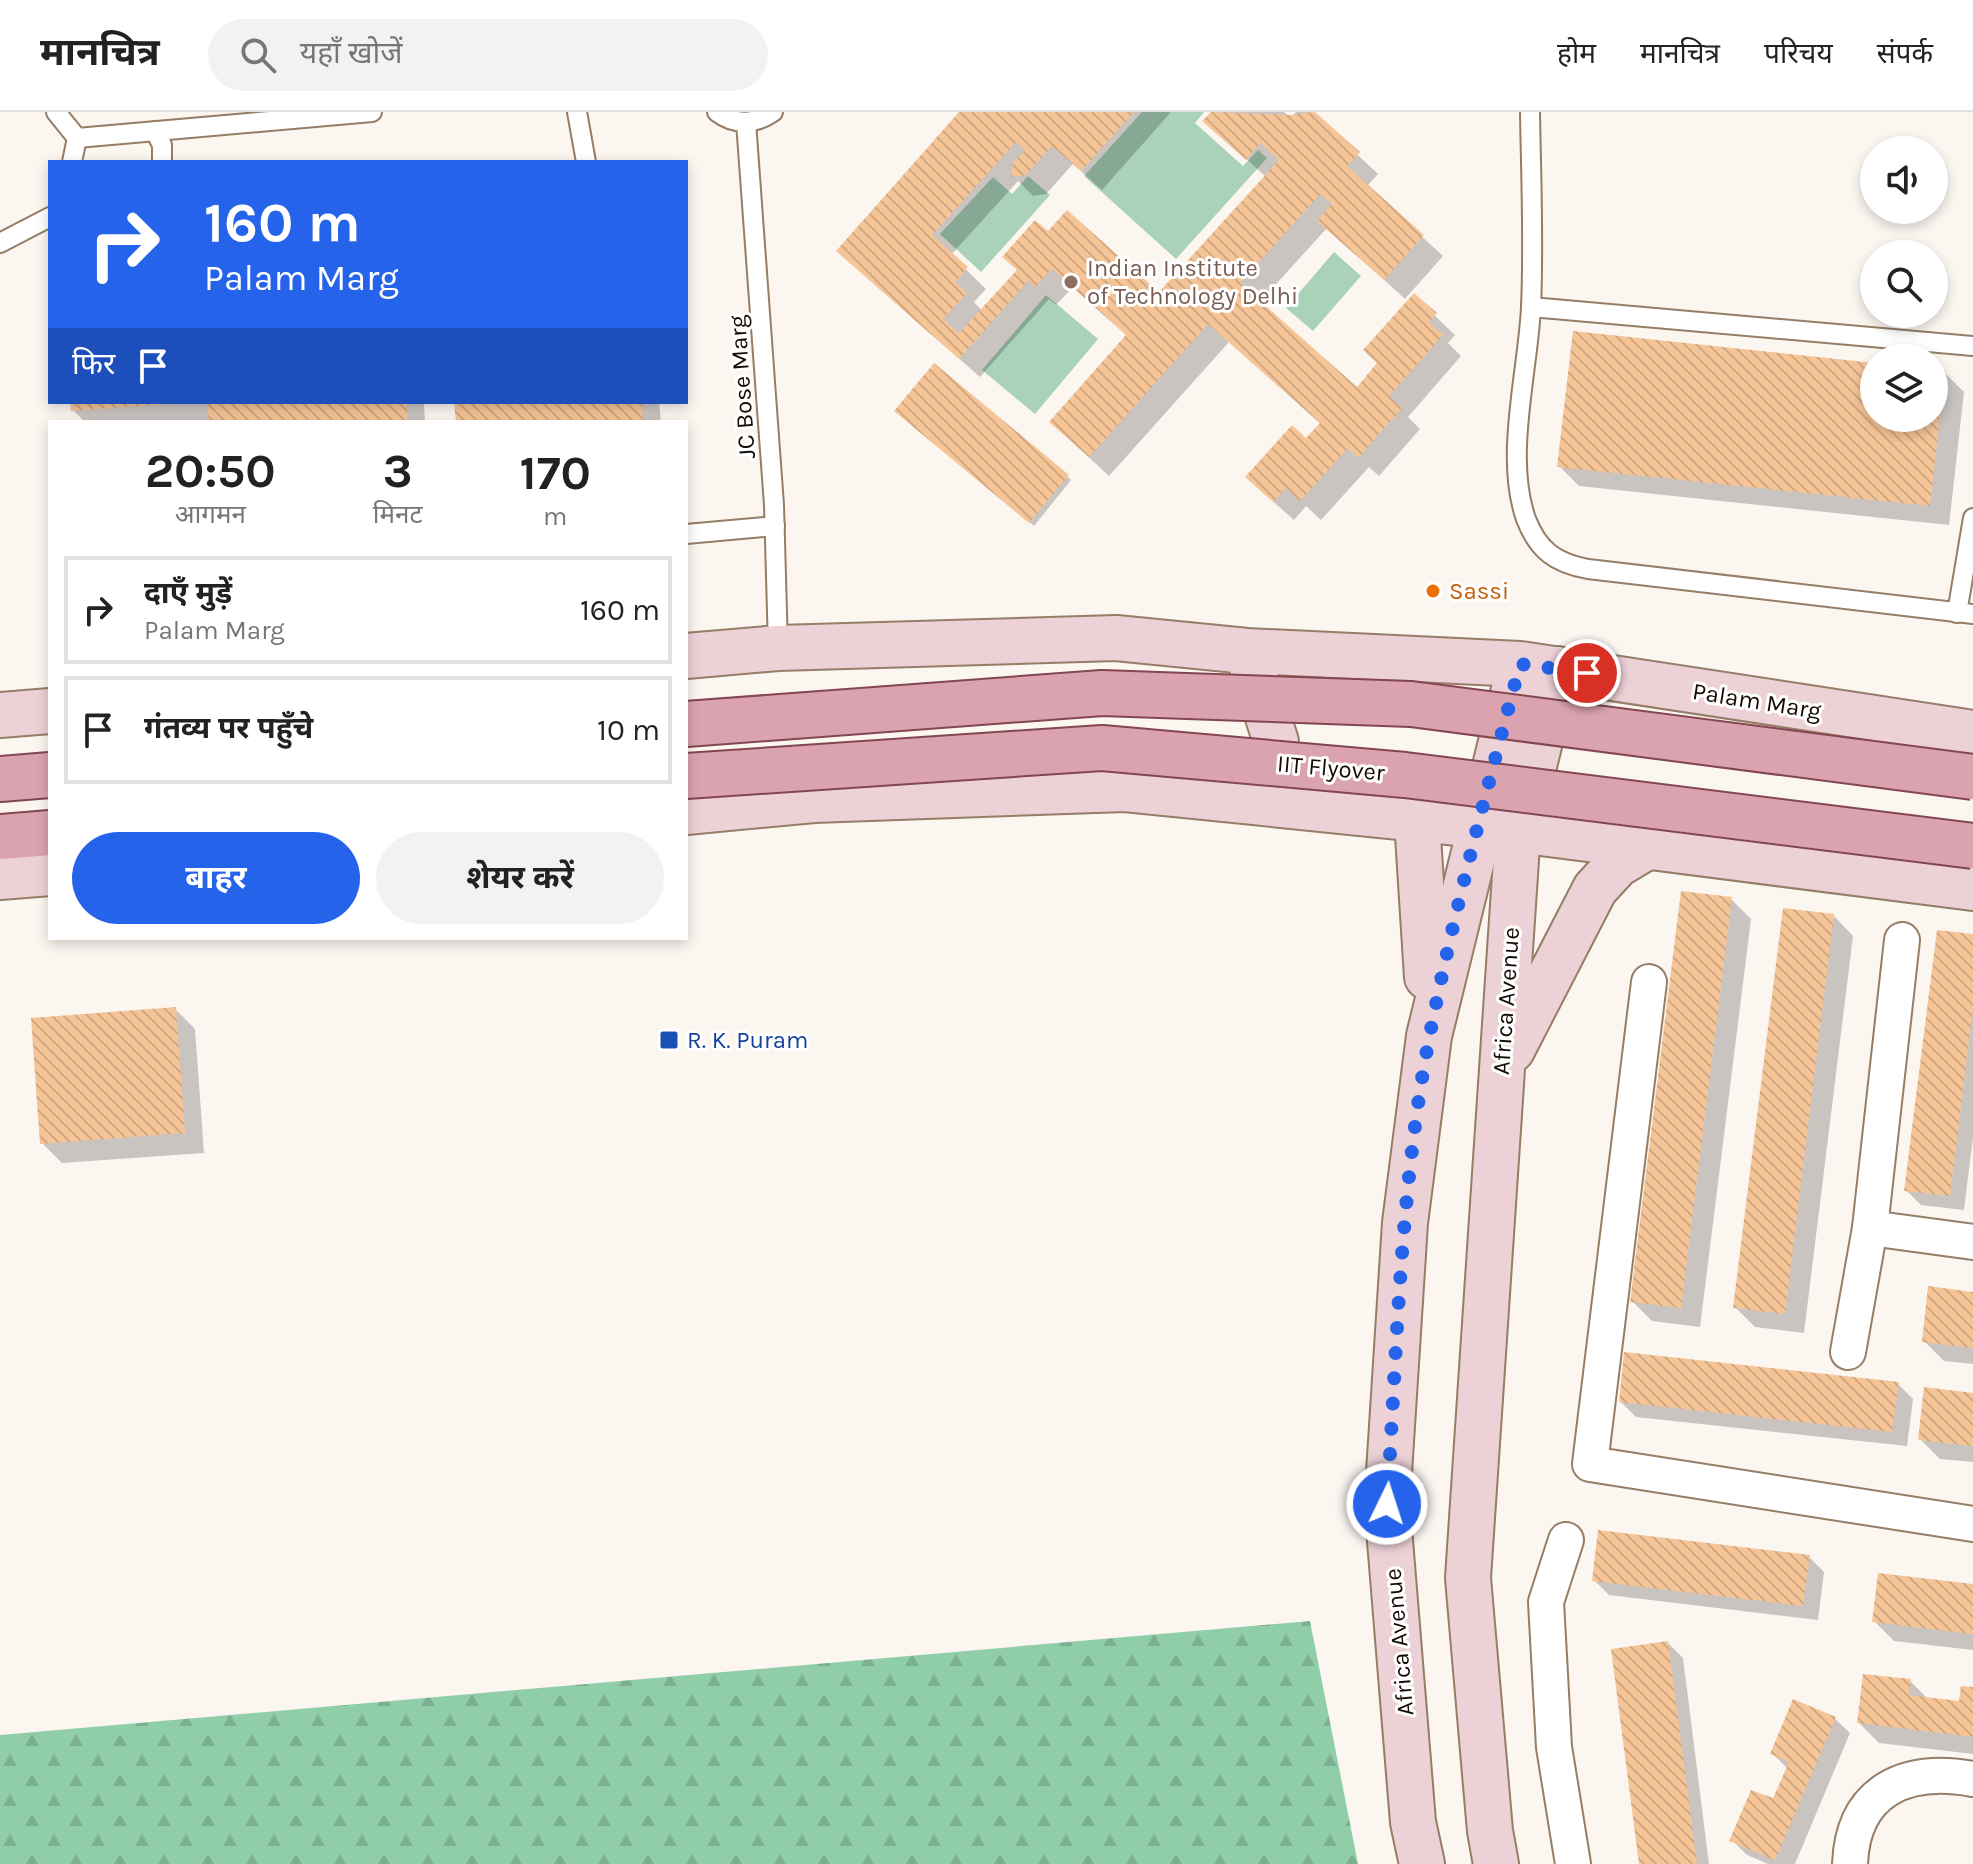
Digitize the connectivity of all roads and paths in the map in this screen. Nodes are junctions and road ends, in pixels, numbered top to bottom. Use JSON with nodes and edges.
{"nodes":[{"id":1,"x":56,"y":112,"type":"edge"},
{"id":2,"x":372,"y":112,"type":"edge"},
{"id":3,"x":577,"y":112,"type":"edge"},
{"id":4,"x":717,"y":112,"type":"edge"},
{"id":5,"x":773,"y":112,"type":"edge"},
{"id":6,"x":1530,"y":112,"type":"edge"},
{"id":7,"x":746,"y":122,"type":"junction"},
{"id":8,"x":155,"y":131,"type":"junction"},
{"id":9,"x":77,"y":138,"type":"junction"},
{"id":10,"x":72,"y":160,"type":"edge"},
{"id":11,"x":162,"y":160,"type":"edge"},
{"id":12,"x":586,"y":160,"type":"edge"},
{"id":13,"x":48,"y":218,"type":"edge"},
{"id":14,"x":0,"y":243,"type":"edge"},
{"id":15,"x":1531,"y":307,"type":"junction"},
{"id":16,"x":1973,"y":346,"type":"edge"},
{"id":17,"x":1973,"y":518,"type":"edge"},
{"id":18,"x":775,"y":526,"type":"junction"},
{"id":19,"x":688,"y":534,"type":"edge"},
{"id":20,"x":1965,"y":614,"type":"edge"},
{"id":21,"x":778,"y":648,"type":"junction"},
{"id":22,"x":1247,"y":651,"type":"junction"},
{"id":23,"x":688,"y":656,"type":"edge"},
{"id":24,"x":1540,"y":666,"type":"junction"},
{"id":25,"x":48,"y":711,"type":"edge"},
{"id":26,"x":0,"y":715,"type":"edge"},
{"id":27,"x":688,"y":724,"type":"edge"},
{"id":28,"x":1973,"y":733,"type":"edge"},
{"id":29,"x":48,"y":775,"type":"edge"},
{"id":30,"x":688,"y":776,"type":"edge"},
{"id":31,"x":1973,"y":777,"type":"edge"},
{"id":32,"x":0,"y":779,"type":"edge"},
{"id":33,"x":1229,"y":800,"type":"junction"},
{"id":34,"x":688,"y":812,"type":"edge"},
{"id":35,"x":1417,"y":820,"type":"junction"},
{"id":36,"x":1498,"y":828,"type":"junction"},
{"id":37,"x":48,"y":833,"type":"edge"},
{"id":38,"x":0,"y":837,"type":"edge"},
{"id":39,"x":1973,"y":846,"type":"edge"},
{"id":40,"x":1647,"y":847,"type":"junction"},
{"id":41,"x":48,"y":873,"type":"edge"},
{"id":42,"x":0,"y":877,"type":"edge"},
{"id":43,"x":1973,"y":888,"type":"edge"},
{"id":44,"x":1902,"y":940,"type":"dead end"},
{"id":45,"x":1649,"y":982,"type":"dead end"},
{"id":46,"x":1429,"y":1036,"type":"junction"},
{"id":47,"x":1502,"y":1071,"type":"junction"},
{"id":48,"x":1870,"y":1228,"type":"junction"},
{"id":49,"x":1973,"y":1242,"type":"edge"},
{"id":50,"x":1848,"y":1352,"type":"dead end"},
{"id":51,"x":1973,"y":1524,"type":"edge"},
{"id":52,"x":1566,"y":1540,"type":"dead end"},
{"id":53,"x":1973,"y":1779,"type":"edge"},
{"id":54,"x":1422,"y":1864,"type":"edge"},
{"id":55,"x":1496,"y":1864,"type":"edge"},
{"id":56,"x":1573,"y":1864,"type":"edge"},
{"id":57,"x":1850,"y":1864,"type":"edge"}],
"edges":[{"from":1,"to":9,"type":"lane"},
{"from":2,"to":8,"type":"lane"},
{"from":3,"to":12,"type":"lane"},
{"from":4,"to":7,"type":"lane"},
{"from":5,"to":7,"type":"lane"},
{"from":6,"to":15,"type":"lane"},
{"from":7,"to":18,"type":"lane","name":"JC Bose Marg"},
{"from":8,"to":9,"type":"lane"},
{"from":8,"to":11,"type":"lane"},
{"from":9,"to":10,"type":"lane"},
{"from":13,"to":14,"type":"lane"},
{"from":15,"to":16,"type":"lane"},
{"from":15,"to":20,"type":"lane"},
{"from":17,"to":20,"type":"lane"},
{"from":18,"to":19,"type":"lane"},
{"from":18,"to":21,"type":"lane","name":"JC Bose Marg"},
{"from":21,"to":22,"type":"main road","name":"Palam Marg"},
{"from":21,"to":23,"type":"main road","name":"Palam Marg"},
{"from":22,"to":24,"type":"main road","name":"Palam Marg"},
{"from":22,"to":33,"type":"main road"},
{"from":24,"to":28,"type":"main road","name":"Palam Marg"},
{"from":24,"to":36,"type":"main road","name":"Africa Avenue"},
{"from":25,"to":26,"type":"main road"},
{"from":27,"to":31,"type":"main road","bridge":true},
{"from":29,"to":32,"type":"main road"},
{"from":30,"to":39,"type":"main road","name":"IIT Flyover","bridge":true},
{"from":33,"to":34,"type":"main road"},
{"from":33,"to":35,"type":"main road"},
{"from":35,"to":36,"type":"main road"},
{"from":35,"to":46,"type":"main road"},
{"from":36,"to":40,"type":"main road"},
{"from":36,"to":46,"type":"main road","name":"Africa Avenue"},
{"from":36,"to":47,"type":"main road","name":"Africa Avenue"},
{"from":37,"to":38,"type":"main road"},
{"from":40,"to":43,"type":"main road"},
{"from":40,"to":47,"type":"main road"},
{"from":41,"to":42,"type":"main road"},
{"from":44,"to":48,"type":"street"},
{"from":45,"to":51,"type":"street"},
{"from":46,"to":54,"type":"main road","name":"Africa Avenue"},
{"from":47,"to":55,"type":"main road","name":"Africa Avenue"},
{"from":48,"to":49,"type":"street"},
{"from":48,"to":50,"type":"street"},
{"from":52,"to":56,"type":"street"},
{"from":53,"to":57,"type":"street"}]}
